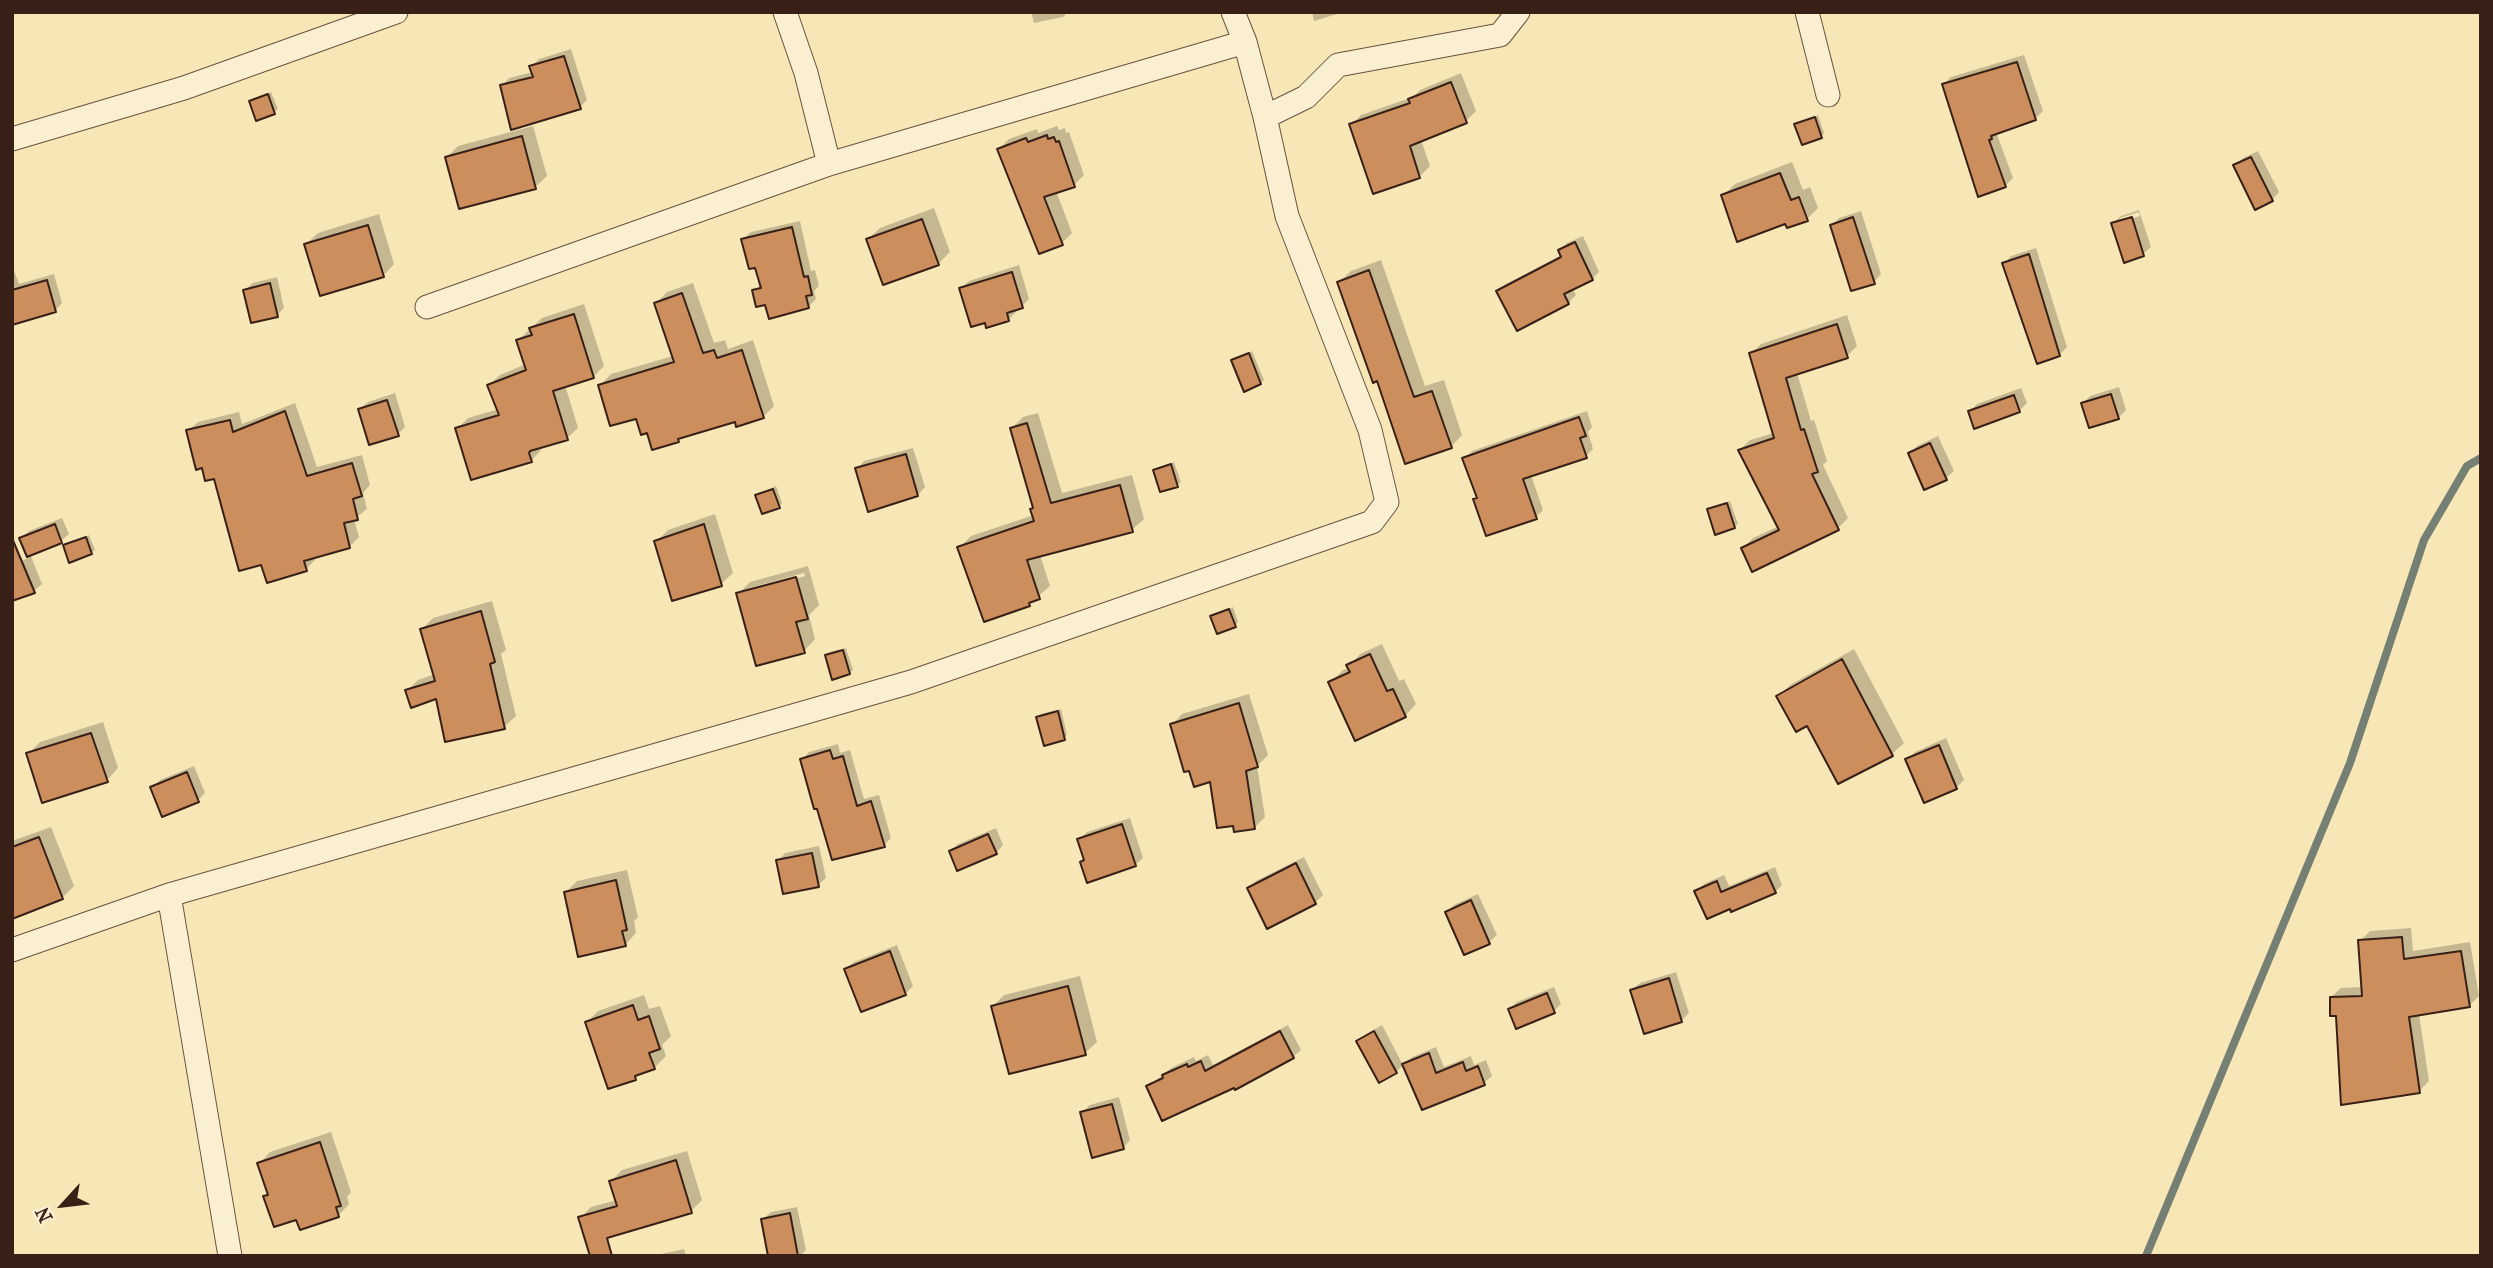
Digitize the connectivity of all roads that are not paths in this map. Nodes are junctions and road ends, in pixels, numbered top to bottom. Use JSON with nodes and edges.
{"nodes":[{"id":1,"x":397,"y":12,"type":"edge"},
{"id":2,"x":785,"y":12,"type":"edge"},
{"id":3,"x":1233,"y":12,"type":"edge"},
{"id":4,"x":1518,"y":12,"type":"edge"},
{"id":5,"x":1807,"y":12,"type":"edge"},
{"id":6,"x":1245,"y":42,"type":"junction"},
{"id":7,"x":1828,"y":95,"type":"dead end"},
{"id":8,"x":1265,"y":117,"type":"junction"},
{"id":9,"x":12,"y":139,"type":"edge"},
{"id":10,"x":829,"y":164,"type":"junction"},
{"id":11,"x":427,"y":307,"type":"dead end"},
{"id":12,"x":169,"y":895,"type":"junction"},
{"id":13,"x":12,"y":950,"type":"edge"},
{"id":14,"x":230,"y":1256,"type":"edge"}],
"edges":[{"from":1,"to":9,"type":"street"},
{"from":2,"to":10,"type":"street"},
{"from":3,"to":6,"type":"street"},
{"from":4,"to":8,"type":"street"},
{"from":5,"to":7,"type":"street"},
{"from":6,"to":8,"type":"street"},
{"from":6,"to":10,"type":"street"},
{"from":8,"to":12,"type":"street"},
{"from":10,"to":11,"type":"street"},
{"from":12,"to":13,"type":"street"},
{"from":12,"to":14,"type":"street"}]}
